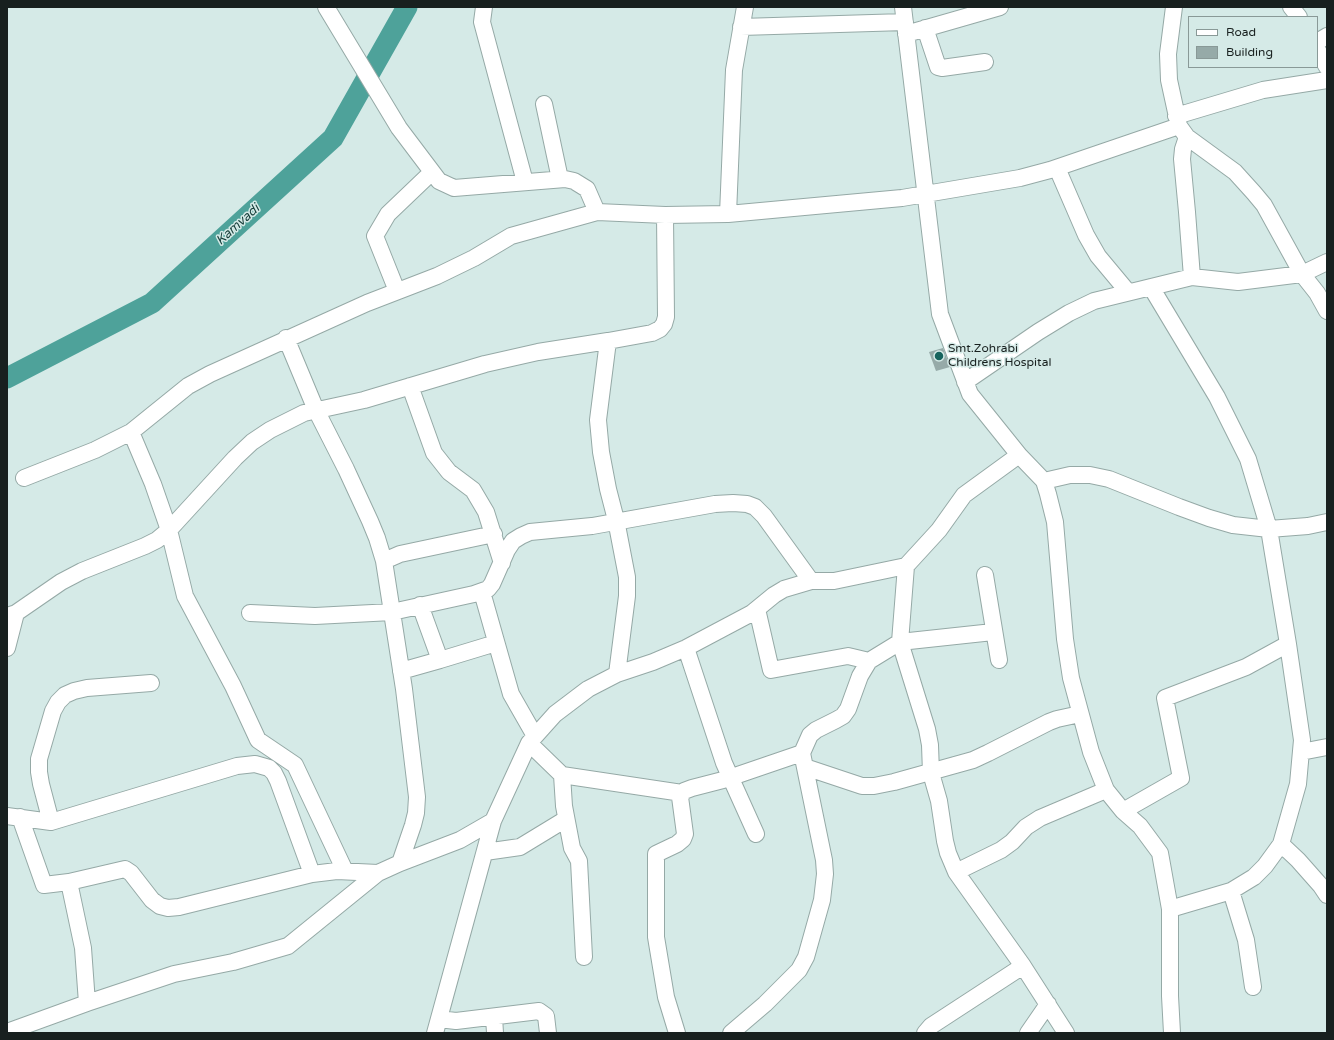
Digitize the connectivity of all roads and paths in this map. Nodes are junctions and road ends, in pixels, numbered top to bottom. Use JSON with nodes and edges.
{"nodes":[{"id":1,"x":326,"y":7,"type":"edge"},
{"id":2,"x":484,"y":7,"type":"edge"},
{"id":3,"x":745,"y":7,"type":"edge"},
{"id":4,"x":1000,"y":7,"type":"edge"},
{"id":5,"x":1174,"y":7,"type":"edge"},
{"id":6,"x":1291,"y":7,"type":"edge"},
{"id":7,"x":1298,"y":16,"type":"edge"},
{"id":8,"x":905,"y":21,"type":"edge"},
{"id":9,"x":741,"y":27,"type":"junction"},
{"id":10,"x":925,"y":28,"type":"junction"},
{"id":11,"x":1327,"y":36,"type":"edge"},
{"id":12,"x":1318,"y":41,"type":"edge"},
{"id":13,"x":1318,"y":51,"type":"edge"},
{"id":14,"x":985,"y":62,"type":"dead end"},
{"id":15,"x":1327,"y":67,"type":"edge"},
{"id":16,"x":1327,"y":80,"type":"edge"},
{"id":17,"x":544,"y":104,"type":"dead end"},
{"id":18,"x":1181,"y":126,"type":"junction"},
{"id":19,"x":1057,"y":168,"type":"junction"},
{"id":20,"x":432,"y":172,"type":"junction"},
{"id":21,"x":560,"y":179,"type":"junction"},
{"id":22,"x":525,"y":182,"type":"junction"},
{"id":23,"x":926,"y":194,"type":"junction"},
{"id":24,"x":597,"y":212,"type":"junction"},
{"id":25,"x":728,"y":214,"type":"junction"},
{"id":26,"x":665,"y":215,"type":"junction"},
{"id":27,"x":1327,"y":262,"type":"edge"},
{"id":28,"x":1302,"y":274,"type":"junction"},
{"id":29,"x":1192,"y":277,"type":"junction"},
{"id":30,"x":1151,"y":287,"type":"junction"},
{"id":31,"x":397,"y":291,"type":"junction"},
{"id":32,"x":1128,"y":292,"type":"junction"},
{"id":33,"x":1327,"y":311,"type":"edge"},
{"id":34,"x":286,"y":338,"type":"junction"},
{"id":35,"x":608,"y":341,"type":"junction"},
{"id":36,"x":965,"y":382,"type":"junction"},
{"id":37,"x":410,"y":386,"type":"junction"},
{"id":38,"x":316,"y":410,"type":"junction"},
{"id":39,"x":130,"y":432,"type":"junction"},
{"id":40,"x":1019,"y":455,"type":"junction"},
{"id":41,"x":24,"y":478,"type":"dead end"},
{"id":42,"x":1044,"y":481,"type":"junction"},
{"id":43,"x":616,"y":520,"type":"junction"},
{"id":44,"x":1327,"y":522,"type":"edge"},
{"id":45,"x":1269,"y":529,"type":"junction"},
{"id":46,"x":169,"y":530,"type":"junction"},
{"id":47,"x":494,"y":534,"type":"junction"},
{"id":48,"x":384,"y":561,"type":"junction"},
{"id":49,"x":502,"y":563,"type":"junction"},
{"id":50,"x":906,"y":566,"type":"junction"},
{"id":51,"x":985,"y":575,"type":"dead end"},
{"id":52,"x":811,"y":581,"type":"junction"},
{"id":53,"x":482,"y":592,"type":"junction"},
{"id":54,"x":420,"y":605,"type":"junction"},
{"id":55,"x":757,"y":609,"type":"junction"},
{"id":56,"x":392,"y":612,"type":"junction"},
{"id":57,"x":250,"y":613,"type":"dead end"},
{"id":58,"x":11,"y":615,"type":"edge"},
{"id":59,"x":994,"y":632,"type":"junction"},
{"id":60,"x":900,"y":642,"type":"junction"},
{"id":61,"x":496,"y":643,"type":"junction"},
{"id":62,"x":1288,"y":644,"type":"junction"},
{"id":63,"x":7,"y":648,"type":"edge"},
{"id":64,"x":686,"y":648,"type":"junction"},
{"id":65,"x":440,"y":660,"type":"junction"},
{"id":66,"x":999,"y":660,"type":"dead end"},
{"id":67,"x":869,"y":662,"type":"junction"},
{"id":68,"x":402,"y":671,"type":"junction"},
{"id":69,"x":617,"y":674,"type":"junction"},
{"id":70,"x":150,"y":683,"type":"dead end"},
{"id":71,"x":1080,"y":714,"type":"junction"},
{"id":72,"x":532,"y":740,"type":"junction"},
{"id":73,"x":1327,"y":747,"type":"edge"},
{"id":74,"x":1301,"y":752,"type":"junction"},
{"id":75,"x":804,"y":760,"type":"junction"},
{"id":76,"x":931,"y":773,"type":"junction"},
{"id":77,"x":562,"y":775,"type":"junction"},
{"id":78,"x":731,"y":777,"type":"junction"},
{"id":79,"x":1106,"y":790,"type":"junction"},
{"id":80,"x":682,"y":793,"type":"junction"},
{"id":81,"x":1123,"y":811,"type":"junction"},
{"id":82,"x":13,"y":816,"type":"edge"},
{"id":83,"x":566,"y":819,"type":"junction"},
{"id":84,"x":494,"y":821,"type":"junction"},
{"id":85,"x":51,"y":822,"type":"junction"},
{"id":86,"x":756,"y":834,"type":"dead end"},
{"id":87,"x":1281,"y":844,"type":"junction"},
{"id":88,"x":485,"y":852,"type":"junction"},
{"id":89,"x":400,"y":863,"type":"junction"},
{"id":90,"x":345,"y":871,"type":"junction"},
{"id":91,"x":956,"y":872,"type":"junction"},
{"id":92,"x":378,"y":873,"type":"junction"},
{"id":93,"x":312,"y":874,"type":"junction"},
{"id":94,"x":69,"y":882,"type":"junction"},
{"id":95,"x":1231,"y":891,"type":"junction"},
{"id":96,"x":1327,"y":895,"type":"edge"},
{"id":97,"x":1170,"y":909,"type":"junction"},
{"id":98,"x":584,"y":957,"type":"dead end"},
{"id":99,"x":1023,"y":966,"type":"junction"},
{"id":100,"x":1253,"y":986,"type":"dead end"},
{"id":101,"x":87,"y":1003,"type":"junction"},
{"id":102,"x":1048,"y":1004,"type":"junction"},
{"id":103,"x":494,"y":1017,"type":"junction"},
{"id":104,"x":437,"y":1026,"type":"edge"},
{"id":105,"x":7,"y":1032,"type":"edge"},
{"id":106,"x":495,"y":1033,"type":"edge"},
{"id":107,"x":548,"y":1033,"type":"edge"},
{"id":108,"x":677,"y":1033,"type":"edge"},
{"id":109,"x":731,"y":1033,"type":"edge"},
{"id":110,"x":925,"y":1033,"type":"edge"},
{"id":111,"x":1028,"y":1033,"type":"edge"},
{"id":112,"x":1066,"y":1033,"type":"edge"},
{"id":113,"x":1172,"y":1033,"type":"edge"}],
"edges":[{"from":1,"to":20,"type":"street"},
{"from":2,"to":22,"type":"street"},
{"from":3,"to":9,"type":"street"},
{"from":4,"to":10,"type":"street"},
{"from":5,"to":18,"type":"street"},
{"from":6,"to":7,"type":"street"},
{"from":8,"to":9,"type":"street"},
{"from":8,"to":10,"type":"street"},
{"from":8,"to":23,"type":"street"},
{"from":9,"to":25,"type":"street"},
{"from":10,"to":14,"type":"street"},
{"from":11,"to":12,"type":"street"},
{"from":13,"to":15,"type":"street"},
{"from":16,"to":18,"type":"street"},
{"from":17,"to":21,"type":"street"},
{"from":18,"to":19,"type":"street"},
{"from":18,"to":28,"type":"street"},
{"from":18,"to":29,"type":"street"},
{"from":19,"to":23,"type":"street"},
{"from":19,"to":32,"type":"street"},
{"from":20,"to":22,"type":"street"},
{"from":20,"to":31,"type":"street"},
{"from":21,"to":22,"type":"street"},
{"from":21,"to":24,"type":"street"},
{"from":23,"to":25,"type":"street"},
{"from":23,"to":36,"type":"street"},
{"from":24,"to":26,"type":"street"},
{"from":24,"to":31,"type":"street"},
{"from":25,"to":26,"type":"street"},
{"from":26,"to":35,"type":"street"},
{"from":27,"to":28,"type":"street"},
{"from":28,"to":29,"type":"street"},
{"from":28,"to":33,"type":"street"},
{"from":29,"to":30,"type":"street"},
{"from":30,"to":32,"type":"street"},
{"from":30,"to":45,"type":"street"},
{"from":31,"to":34,"type":"street"},
{"from":32,"to":36,"type":"street"},
{"from":34,"to":38,"type":"street"},
{"from":34,"to":39,"type":"street"},
{"from":35,"to":37,"type":"street"},
{"from":35,"to":43,"type":"street"},
{"from":36,"to":40,"type":"street"},
{"from":37,"to":38,"type":"street"},
{"from":37,"to":47,"type":"street"},
{"from":38,"to":46,"type":"street"},
{"from":38,"to":48,"type":"street"},
{"from":39,"to":41,"type":"street"},
{"from":39,"to":46,"type":"street"},
{"from":40,"to":42,"type":"street"},
{"from":40,"to":50,"type":"street"},
{"from":42,"to":45,"type":"street"},
{"from":42,"to":71,"type":"street"},
{"from":43,"to":49,"type":"street"},
{"from":43,"to":52,"type":"street"},
{"from":43,"to":69,"type":"street"},
{"from":44,"to":45,"type":"street"},
{"from":45,"to":62,"type":"street"},
{"from":46,"to":58,"type":"street"},
{"from":46,"to":90,"type":"street"},
{"from":47,"to":48,"type":"street"},
{"from":47,"to":49,"type":"street"},
{"from":48,"to":56,"type":"street"},
{"from":49,"to":53,"type":"street"},
{"from":50,"to":52,"type":"street"},
{"from":50,"to":60,"type":"street"},
{"from":51,"to":59,"type":"street"},
{"from":52,"to":55,"type":"street"},
{"from":53,"to":54,"type":"street"},
{"from":53,"to":61,"type":"street"},
{"from":54,"to":56,"type":"street"},
{"from":54,"to":65,"type":"street"},
{"from":55,"to":64,"type":"street"},
{"from":55,"to":67,"type":"street"},
{"from":56,"to":57,"type":"street"},
{"from":56,"to":68,"type":"street"},
{"from":58,"to":63,"type":"street"},
{"from":59,"to":60,"type":"street"},
{"from":59,"to":66,"type":"street"},
{"from":60,"to":67,"type":"street"},
{"from":60,"to":76,"type":"street"},
{"from":61,"to":65,"type":"street"},
{"from":61,"to":72,"type":"street"},
{"from":62,"to":74,"type":"street"},
{"from":62,"to":81,"type":"street"},
{"from":64,"to":69,"type":"street"},
{"from":64,"to":78,"type":"street"},
{"from":65,"to":68,"type":"street"},
{"from":67,"to":75,"type":"street"},
{"from":68,"to":89,"type":"street"},
{"from":69,"to":72,"type":"street"},
{"from":70,"to":85,"type":"street"},
{"from":71,"to":76,"type":"street"},
{"from":71,"to":79,"type":"street"},
{"from":72,"to":77,"type":"street"},
{"from":72,"to":84,"type":"street"},
{"from":73,"to":74,"type":"street"},
{"from":74,"to":87,"type":"street"},
{"from":75,"to":76,"type":"street"},
{"from":75,"to":78,"type":"street"},
{"from":75,"to":109,"type":"street"},
{"from":76,"to":91,"type":"street"},
{"from":77,"to":80,"type":"street"},
{"from":77,"to":83,"type":"street"},
{"from":78,"to":80,"type":"street"},
{"from":78,"to":86,"type":"street"},
{"from":79,"to":81,"type":"street"},
{"from":79,"to":91,"type":"street"},
{"from":80,"to":108,"type":"street"},
{"from":81,"to":97,"type":"street"},
{"from":82,"to":85,"type":"street"},
{"from":82,"to":94,"type":"street"},
{"from":83,"to":88,"type":"street"},
{"from":83,"to":98,"type":"street"},
{"from":84,"to":88,"type":"street"},
{"from":84,"to":89,"type":"street"},
{"from":85,"to":93,"type":"street"},
{"from":87,"to":95,"type":"street"},
{"from":87,"to":96,"type":"street"},
{"from":88,"to":104,"type":"street"},
{"from":89,"to":92,"type":"street"},
{"from":90,"to":92,"type":"street"},
{"from":90,"to":93,"type":"street"},
{"from":91,"to":99,"type":"street"},
{"from":92,"to":101,"type":"street"},
{"from":93,"to":94,"type":"street"},
{"from":94,"to":101,"type":"street"},
{"from":95,"to":97,"type":"street"},
{"from":95,"to":100,"type":"street"},
{"from":97,"to":113,"type":"street"},
{"from":99,"to":102,"type":"street"},
{"from":99,"to":110,"type":"street"},
{"from":101,"to":105,"type":"street"},
{"from":102,"to":111,"type":"street"},
{"from":102,"to":112,"type":"street"},
{"from":103,"to":104,"type":"street"},
{"from":103,"to":106,"type":"street"},
{"from":103,"to":107,"type":"street"}]}
